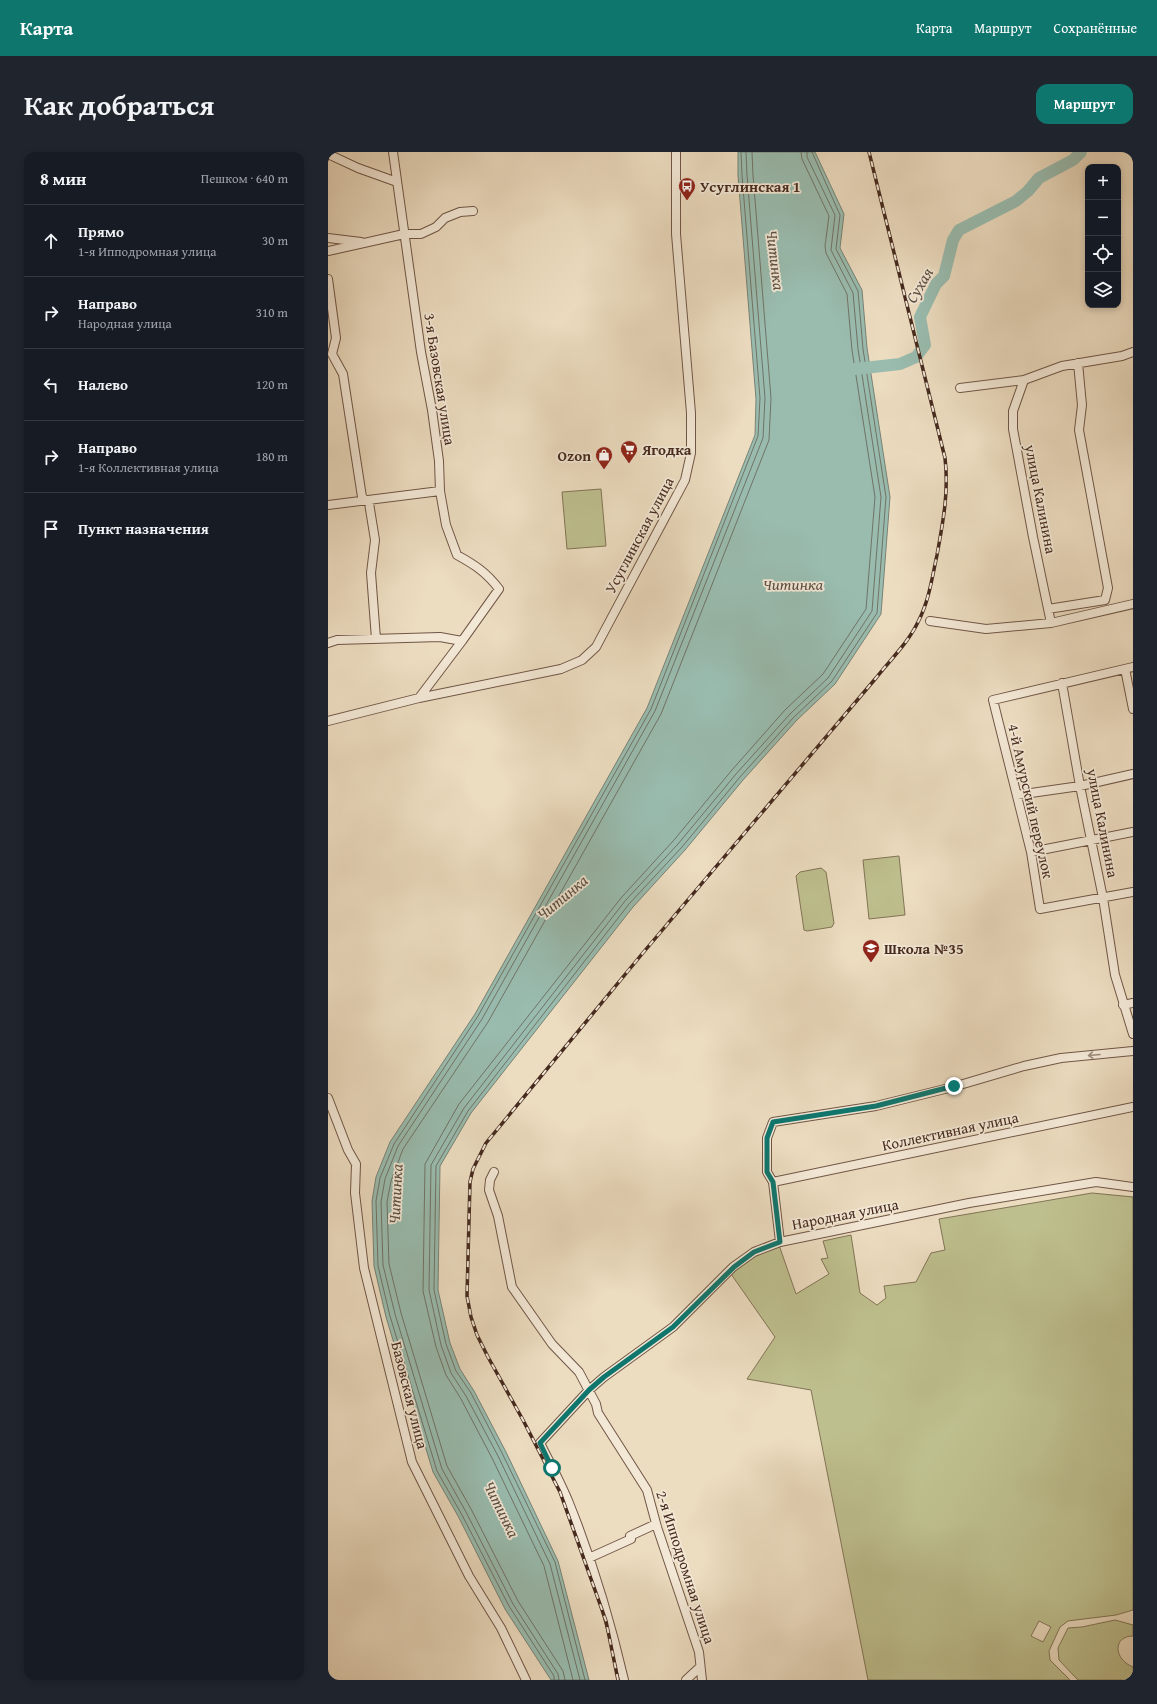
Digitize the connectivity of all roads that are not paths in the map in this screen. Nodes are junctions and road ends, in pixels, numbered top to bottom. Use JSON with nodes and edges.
{"nodes":[{"id":1,"x":393,"y":152,"type":"edge"},
{"id":2,"x":676,"y":152,"type":"edge"},
{"id":3,"x":328,"y":154,"type":"edge"},
{"id":4,"x":397,"y":182,"type":"junction"},
{"id":5,"x":473,"y":211,"type":"dead end"},
{"id":6,"x":404,"y":234,"type":"junction"},
{"id":7,"x":328,"y":238,"type":"edge"},
{"id":8,"x":365,"y":242,"type":"junction"},
{"id":9,"x":328,"y":251,"type":"edge"},
{"id":10,"x":328,"y":279,"type":"edge"},
{"id":11,"x":1133,"y":352,"type":"edge"},
{"id":12,"x":330,"y":354,"type":"edge"},
{"id":13,"x":1078,"y":363,"type":"junction"},
{"id":14,"x":1024,"y":380,"type":"junction"},
{"id":15,"x":960,"y":388,"type":"dead end"},
{"id":16,"x":440,"y":491,"type":"junction"},
{"id":17,"x":366,"y":500,"type":"junction"},
{"id":18,"x":328,"y":505,"type":"edge"},
{"id":19,"x":1133,"y":604,"type":"edge"},
{"id":20,"x":1048,"y":609,"type":"junction"},
{"id":21,"x":930,"y":621,"type":"dead end"},
{"id":22,"x":1051,"y":623,"type":"junction"},
{"id":23,"x":376,"y":639,"type":"junction"},
{"id":24,"x":462,"y":641,"type":"junction"},
{"id":25,"x":328,"y":643,"type":"edge"},
{"id":26,"x":1129,"y":668,"type":"edge"},
{"id":27,"x":1062,"y":682,"type":"junction"},
{"id":28,"x":418,"y":698,"type":"junction"},
{"id":29,"x":1133,"y":709,"type":"edge"},
{"id":30,"x":328,"y":721,"type":"edge"},
{"id":31,"x":1133,"y":774,"type":"edge"},
{"id":32,"x":1080,"y":786,"type":"junction"},
{"id":33,"x":1017,"y":795,"type":"junction"},
{"id":34,"x":1133,"y":832,"type":"edge"},
{"id":35,"x":1091,"y":840,"type":"junction"},
{"id":36,"x":1031,"y":852,"type":"junction"},
{"id":37,"x":1133,"y":892,"type":"edge"},
{"id":38,"x":1103,"y":898,"type":"junction"},
{"id":39,"x":1133,"y":1003,"type":"edge"},
{"id":40,"x":1123,"y":1005,"type":"junction"},
{"id":41,"x":1133,"y":1034,"type":"edge"},
{"id":42,"x":1133,"y":1052,"type":"edge"},
{"id":43,"x":328,"y":1098,"type":"edge"},
{"id":44,"x":1133,"y":1107,"type":"edge"},
{"id":45,"x":494,"y":1172,"type":"dead end"},
{"id":46,"x":773,"y":1182,"type":"junction"},
{"id":47,"x":1133,"y":1187,"type":"edge"},
{"id":48,"x":780,"y":1242,"type":"junction"},
{"id":49,"x":589,"y":1390,"type":"junction"},
{"id":50,"x":656,"y":1524,"type":"junction"},
{"id":51,"x":589,"y":1558,"type":"junction"},
{"id":52,"x":700,"y":1667,"type":"junction"},
{"id":53,"x":526,"y":1680,"type":"edge"},
{"id":54,"x":624,"y":1680,"type":"edge"},
{"id":55,"x":686,"y":1680,"type":"edge"},
{"id":56,"x":702,"y":1680,"type":"edge"}],
"edges":[{"from":1,"to":4,"type":"street","name":"3-я Базовская улица"},
{"from":2,"to":28,"type":"street","name":"Усуглинская улица"},
{"from":3,"to":4,"type":"street"},
{"from":4,"to":6,"type":"street","name":"3-я Базовская улица"},
{"from":5,"to":6,"type":"street"},
{"from":6,"to":8,"type":"street"},
{"from":6,"to":16,"type":"street","name":"3-я Базовская улица"},
{"from":7,"to":8,"type":"street"},
{"from":8,"to":9,"type":"street"},
{"from":10,"to":12,"type":"street"},
{"from":11,"to":13,"type":"street"},
{"from":12,"to":17,"type":"street"},
{"from":13,"to":14,"type":"street"},
{"from":13,"to":20,"type":"street"},
{"from":14,"to":15,"type":"street"},
{"from":14,"to":20,"type":"street","name":"улица Калинина"},
{"from":16,"to":17,"type":"street"},
{"from":16,"to":24,"type":"street","name":"3-я Базовская улица"},
{"from":17,"to":18,"type":"street"},
{"from":17,"to":23,"type":"street"},
{"from":19,"to":22,"type":"street"},
{"from":20,"to":22,"type":"street","name":"улица Калинина"},
{"from":21,"to":22,"type":"street"},
{"from":23,"to":24,"type":"street"},
{"from":23,"to":25,"type":"street"},
{"from":24,"to":28,"type":"street"},
{"from":26,"to":27,"type":"street"},
{"from":26,"to":29,"type":"street"},
{"from":27,"to":32,"type":"street","name":"улица Калинина"},
{"from":27,"to":33,"type":"street","name":"4-й Амурский переулок"},
{"from":28,"to":30,"type":"street","name":"Усуглинская улица"},
{"from":31,"to":32,"type":"street"},
{"from":32,"to":33,"type":"street"},
{"from":32,"to":35,"type":"street","name":"улица Калинина"},
{"from":33,"to":36,"type":"street","name":"4-й Амурский переулок"},
{"from":34,"to":35,"type":"street"},
{"from":35,"to":36,"type":"street"},
{"from":35,"to":38,"type":"street","name":"улица Калинина"},
{"from":36,"to":38,"type":"street","name":"4-й Амурский переулок"},
{"from":37,"to":38,"type":"street"},
{"from":38,"to":40,"type":"street","name":"улица Калинина"},
{"from":39,"to":40,"type":"street"},
{"from":40,"to":41,"type":"street","name":"улица Калинина"},
{"from":42,"to":46,"type":"street","one_way":true},
{"from":43,"to":53,"type":"street","name":"Базовская улица"},
{"from":44,"to":46,"type":"street","name":"Коллективная улица"},
{"from":45,"to":49,"type":"street","name":"2-я Ипподромная улица"},
{"from":46,"to":48,"type":"street"},
{"from":47,"to":48,"type":"street","name":"Народная улица"},
{"from":48,"to":49,"type":"street","name":"Народная улица"},
{"from":49,"to":50,"type":"street","name":"2-я Ипподромная улица"},
{"from":49,"to":51,"type":"street","name":"Народная улица"},
{"from":50,"to":51,"type":"street"},
{"from":50,"to":52,"type":"street","name":"2-я Ипподромная улица"},
{"from":51,"to":54,"type":"street"},
{"from":52,"to":55,"type":"street"},
{"from":52,"to":56,"type":"street","name":"2-я Ипподромная улица"}]}
